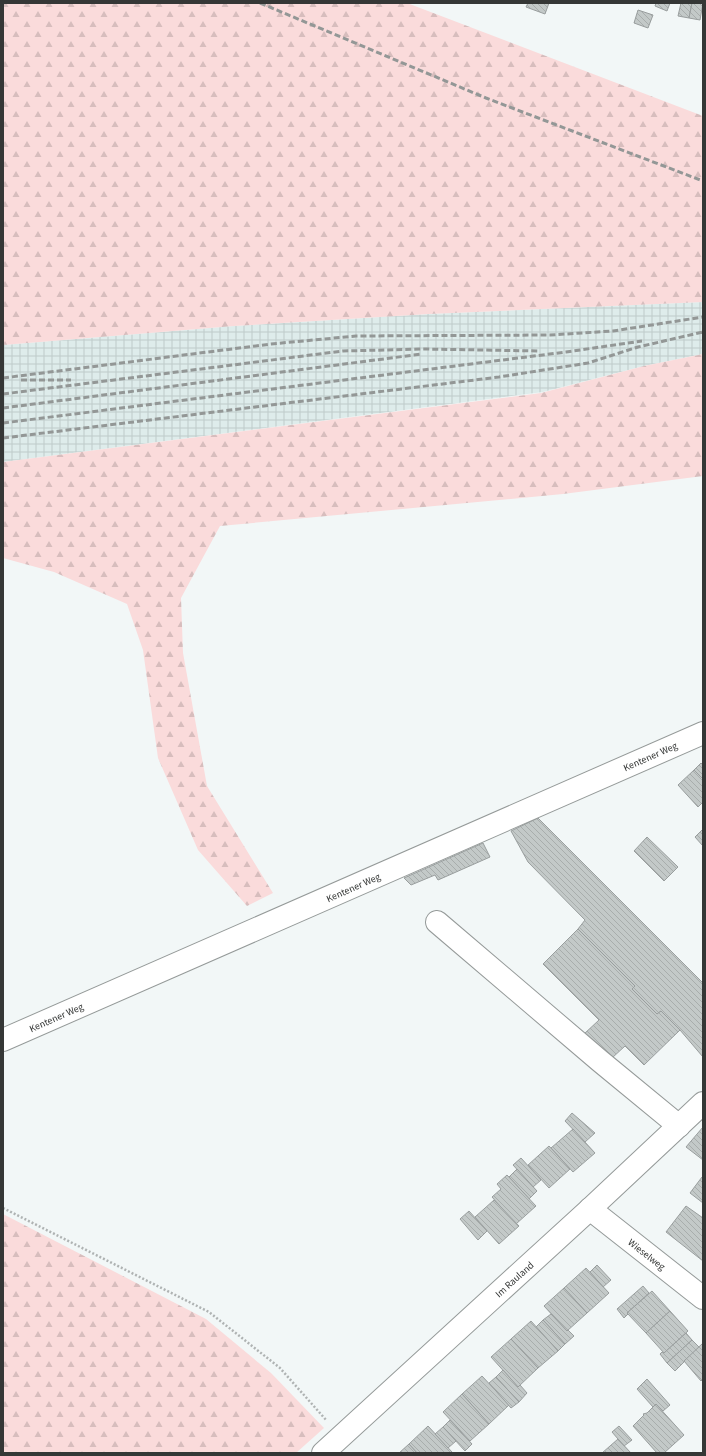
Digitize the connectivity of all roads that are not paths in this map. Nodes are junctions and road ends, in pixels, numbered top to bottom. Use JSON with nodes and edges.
{"nodes":[{"id":1,"x":703,"y":733,"type":"edge"},
{"id":2,"x":437,"y":922,"type":"dead end"},
{"id":3,"x":3,"y":1040,"type":"edge"},
{"id":4,"x":703,"y":1103,"type":"edge"},
{"id":5,"x":679,"y":1126,"type":"junction"},
{"id":6,"x":590,"y":1209,"type":"junction"},
{"id":7,"x":703,"y":1298,"type":"edge"},
{"id":8,"x":322,"y":1453,"type":"edge"}],
"edges":[{"from":1,"to":3,"type":"street","name":"Kentener Weg"},
{"from":2,"to":5,"type":"street"},
{"from":4,"to":5,"type":"street","name":"Im Rauland"},
{"from":5,"to":6,"type":"street","name":"Im Rauland"},
{"from":6,"to":7,"type":"street","name":"Wieselweg"},
{"from":6,"to":8,"type":"street","name":"Im Rauland"}]}
